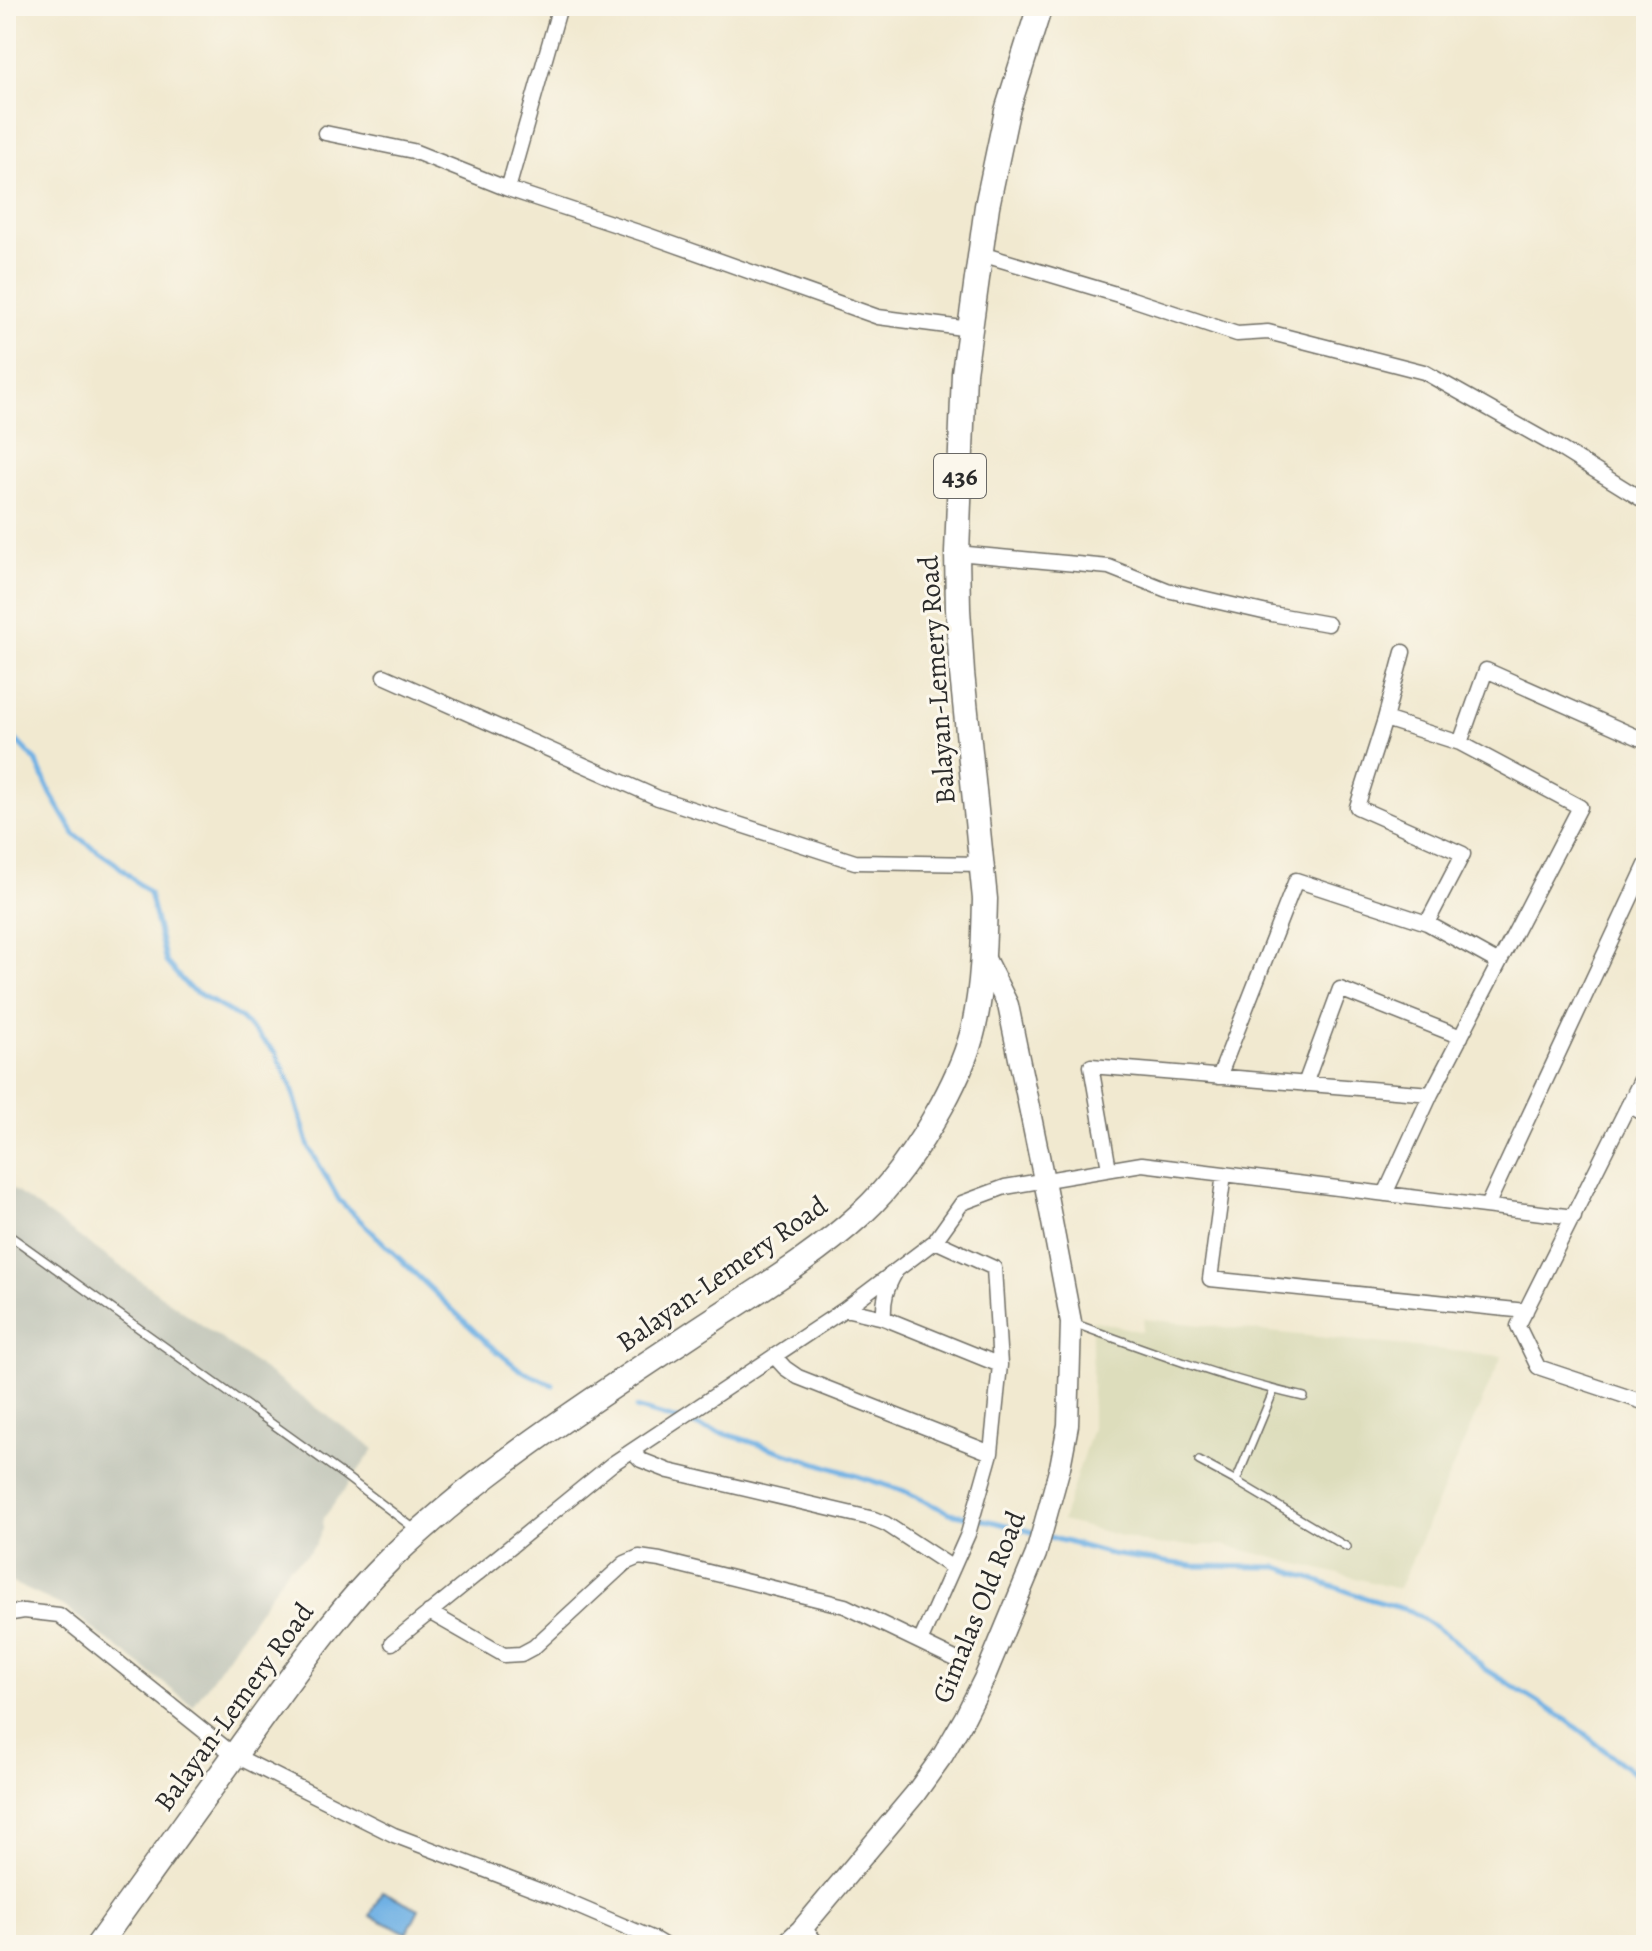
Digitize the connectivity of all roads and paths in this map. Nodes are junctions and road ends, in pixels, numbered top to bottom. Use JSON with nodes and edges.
{"nodes":[{"id":1,"x":560,"y":6,"type":"edge"},
{"id":2,"x":1040,"y":6,"type":"edge"},
{"id":3,"x":325,"y":133,"type":"dead end"},
{"id":4,"x":508,"y":189,"type":"junction"},
{"id":5,"x":981,"y":254,"type":"junction"},
{"id":6,"x":970,"y":329,"type":"junction"},
{"id":7,"x":1646,"y":502,"type":"edge"},
{"id":8,"x":957,"y":553,"type":"junction"},
{"id":9,"x":1328,"y":624,"type":"dead end"},
{"id":10,"x":1403,"y":652,"type":"dead end"},
{"id":11,"x":384,"y":676,"type":"dead end"},
{"id":12,"x":1385,"y":719,"type":"junction"},
{"id":13,"x":1646,"y":741,"type":"edge"},
{"id":14,"x":1460,"y":743,"type":"junction"},
{"id":15,"x":982,"y":864,"type":"junction"},
{"id":16,"x":1646,"y":865,"type":"edge"},
{"id":17,"x":1427,"y":923,"type":"junction"},
{"id":18,"x":982,"y":953,"type":"junction"},
{"id":19,"x":1499,"y":963,"type":"junction"},
{"id":20,"x":1461,"y":1037,"type":"junction"},
{"id":21,"x":1646,"y":1070,"type":"edge"},
{"id":22,"x":1219,"y":1077,"type":"junction"},
{"id":23,"x":1305,"y":1084,"type":"junction"},
{"id":24,"x":1431,"y":1094,"type":"junction"},
{"id":25,"x":1629,"y":1105,"type":"junction"},
{"id":26,"x":1646,"y":1115,"type":"edge"},
{"id":27,"x":1109,"y":1169,"type":"junction"},
{"id":28,"x":1224,"y":1174,"type":"junction"},
{"id":29,"x":1044,"y":1180,"type":"junction"},
{"id":30,"x":1385,"y":1194,"type":"junction"},
{"id":31,"x":1487,"y":1206,"type":"junction"},
{"id":32,"x":1574,"y":1217,"type":"junction"},
{"id":33,"x":6,"y":1233,"type":"edge"},
{"id":34,"x":935,"y":1241,"type":"junction"},
{"id":35,"x":898,"y":1268,"type":"junction"},
{"id":36,"x":845,"y":1309,"type":"junction"},
{"id":37,"x":1526,"y":1311,"type":"junction"},
{"id":38,"x":884,"y":1318,"type":"junction"},
{"id":39,"x":1071,"y":1322,"type":"junction"},
{"id":40,"x":774,"y":1356,"type":"junction"},
{"id":41,"x":1000,"y":1365,"type":"junction"},
{"id":42,"x":1274,"y":1390,"type":"junction"},
{"id":43,"x":1304,"y":1397,"type":"dead end"},
{"id":44,"x":1646,"y":1403,"type":"edge"},
{"id":45,"x":632,"y":1451,"type":"junction"},
{"id":46,"x":991,"y":1453,"type":"junction"},
{"id":47,"x":1199,"y":1461,"type":"dead end"},
{"id":48,"x":1236,"y":1481,"type":"junction"},
{"id":49,"x":419,"y":1532,"type":"junction"},
{"id":50,"x":1347,"y":1547,"type":"dead end"},
{"id":51,"x":953,"y":1568,"type":"junction"},
{"id":52,"x":429,"y":1612,"type":"junction"},
{"id":53,"x":6,"y":1614,"type":"edge"},
{"id":54,"x":920,"y":1642,"type":"junction"},
{"id":55,"x":392,"y":1643,"type":"dead end"},
{"id":56,"x":955,"y":1659,"type":"dead end"},
{"id":57,"x":234,"y":1755,"type":"junction"},
{"id":58,"x":808,"y":1938,"type":"edge"},
{"id":59,"x":98,"y":1945,"type":"edge"},
{"id":60,"x":664,"y":1945,"type":"edge"},
{"id":61,"x":785,"y":1945,"type":"edge"}],
"edges":[{"from":1,"to":4,"type":"street"},
{"from":2,"to":5,"type":"main road","name":"Balayan-Lemery Road","number":"436"},
{"from":3,"to":4,"type":"street"},
{"from":4,"to":6,"type":"street"},
{"from":5,"to":6,"type":"main road","name":"Balayan-Lemery Road","number":"436"},
{"from":5,"to":7,"type":"street"},
{"from":6,"to":8,"type":"main road","name":"Balayan-Lemery Road","number":"436"},
{"from":8,"to":9,"type":"street"},
{"from":8,"to":15,"type":"main road","name":"Balayan-Lemery Road","number":"436"},
{"from":10,"to":12,"type":"street"},
{"from":11,"to":15,"type":"street"},
{"from":12,"to":14,"type":"street"},
{"from":12,"to":17,"type":"street"},
{"from":13,"to":14,"type":"street"},
{"from":14,"to":19,"type":"street"},
{"from":15,"to":18,"type":"main road","name":"Balayan-Lemery Road","number":"436"},
{"from":16,"to":31,"type":"street"},
{"from":17,"to":19,"type":"street"},
{"from":17,"to":22,"type":"street"},
{"from":18,"to":29,"type":"street","name":"Gimalas Old Road","number":"436"},
{"from":18,"to":49,"type":"main road","name":"Balayan-Lemery Road"},
{"from":19,"to":20,"type":"street"},
{"from":20,"to":23,"type":"street"},
{"from":20,"to":24,"type":"street"},
{"from":21,"to":25,"type":"street"},
{"from":22,"to":23,"type":"street"},
{"from":22,"to":27,"type":"street"},
{"from":23,"to":24,"type":"street"},
{"from":24,"to":30,"type":"street"},
{"from":25,"to":26,"type":"street"},
{"from":25,"to":32,"type":"street"},
{"from":27,"to":28,"type":"street"},
{"from":27,"to":29,"type":"street"},
{"from":28,"to":30,"type":"street"},
{"from":28,"to":37,"type":"street"},
{"from":29,"to":34,"type":"street"},
{"from":29,"to":39,"type":"street","name":"Gimalas Old Road","number":"436"},
{"from":30,"to":31,"type":"street"},
{"from":31,"to":32,"type":"street"},
{"from":32,"to":37,"type":"street"},
{"from":33,"to":49,"type":"lane"},
{"from":34,"to":35,"type":"street"},
{"from":34,"to":41,"type":"street"},
{"from":35,"to":36,"type":"street"},
{"from":35,"to":38,"type":"street"},
{"from":36,"to":38,"type":"street"},
{"from":36,"to":40,"type":"street"},
{"from":37,"to":44,"type":"street"},
{"from":38,"to":41,"type":"street"},
{"from":39,"to":42,"type":"lane"},
{"from":39,"to":58,"type":"street","name":"Gimalas Old Road","number":"436"},
{"from":40,"to":45,"type":"street"},
{"from":40,"to":46,"type":"street"},
{"from":41,"to":46,"type":"street"},
{"from":42,"to":43,"type":"lane"},
{"from":42,"to":48,"type":"lane"},
{"from":45,"to":51,"type":"street"},
{"from":45,"to":52,"type":"street"},
{"from":46,"to":51,"type":"street"},
{"from":47,"to":48,"type":"lane"},
{"from":48,"to":50,"type":"lane"},
{"from":49,"to":57,"type":"main road","name":"Balayan-Lemery Road"},
{"from":51,"to":54,"type":"street"},
{"from":52,"to":54,"type":"street"},
{"from":52,"to":55,"type":"street"},
{"from":53,"to":57,"type":"street"},
{"from":54,"to":56,"type":"street"},
{"from":57,"to":59,"type":"main road","name":"Balayan-Lemery Road"},
{"from":57,"to":60,"type":"street"},
{"from":58,"to":61,"type":"street","name":"Gimalas Old Road","number":"436"}]}
